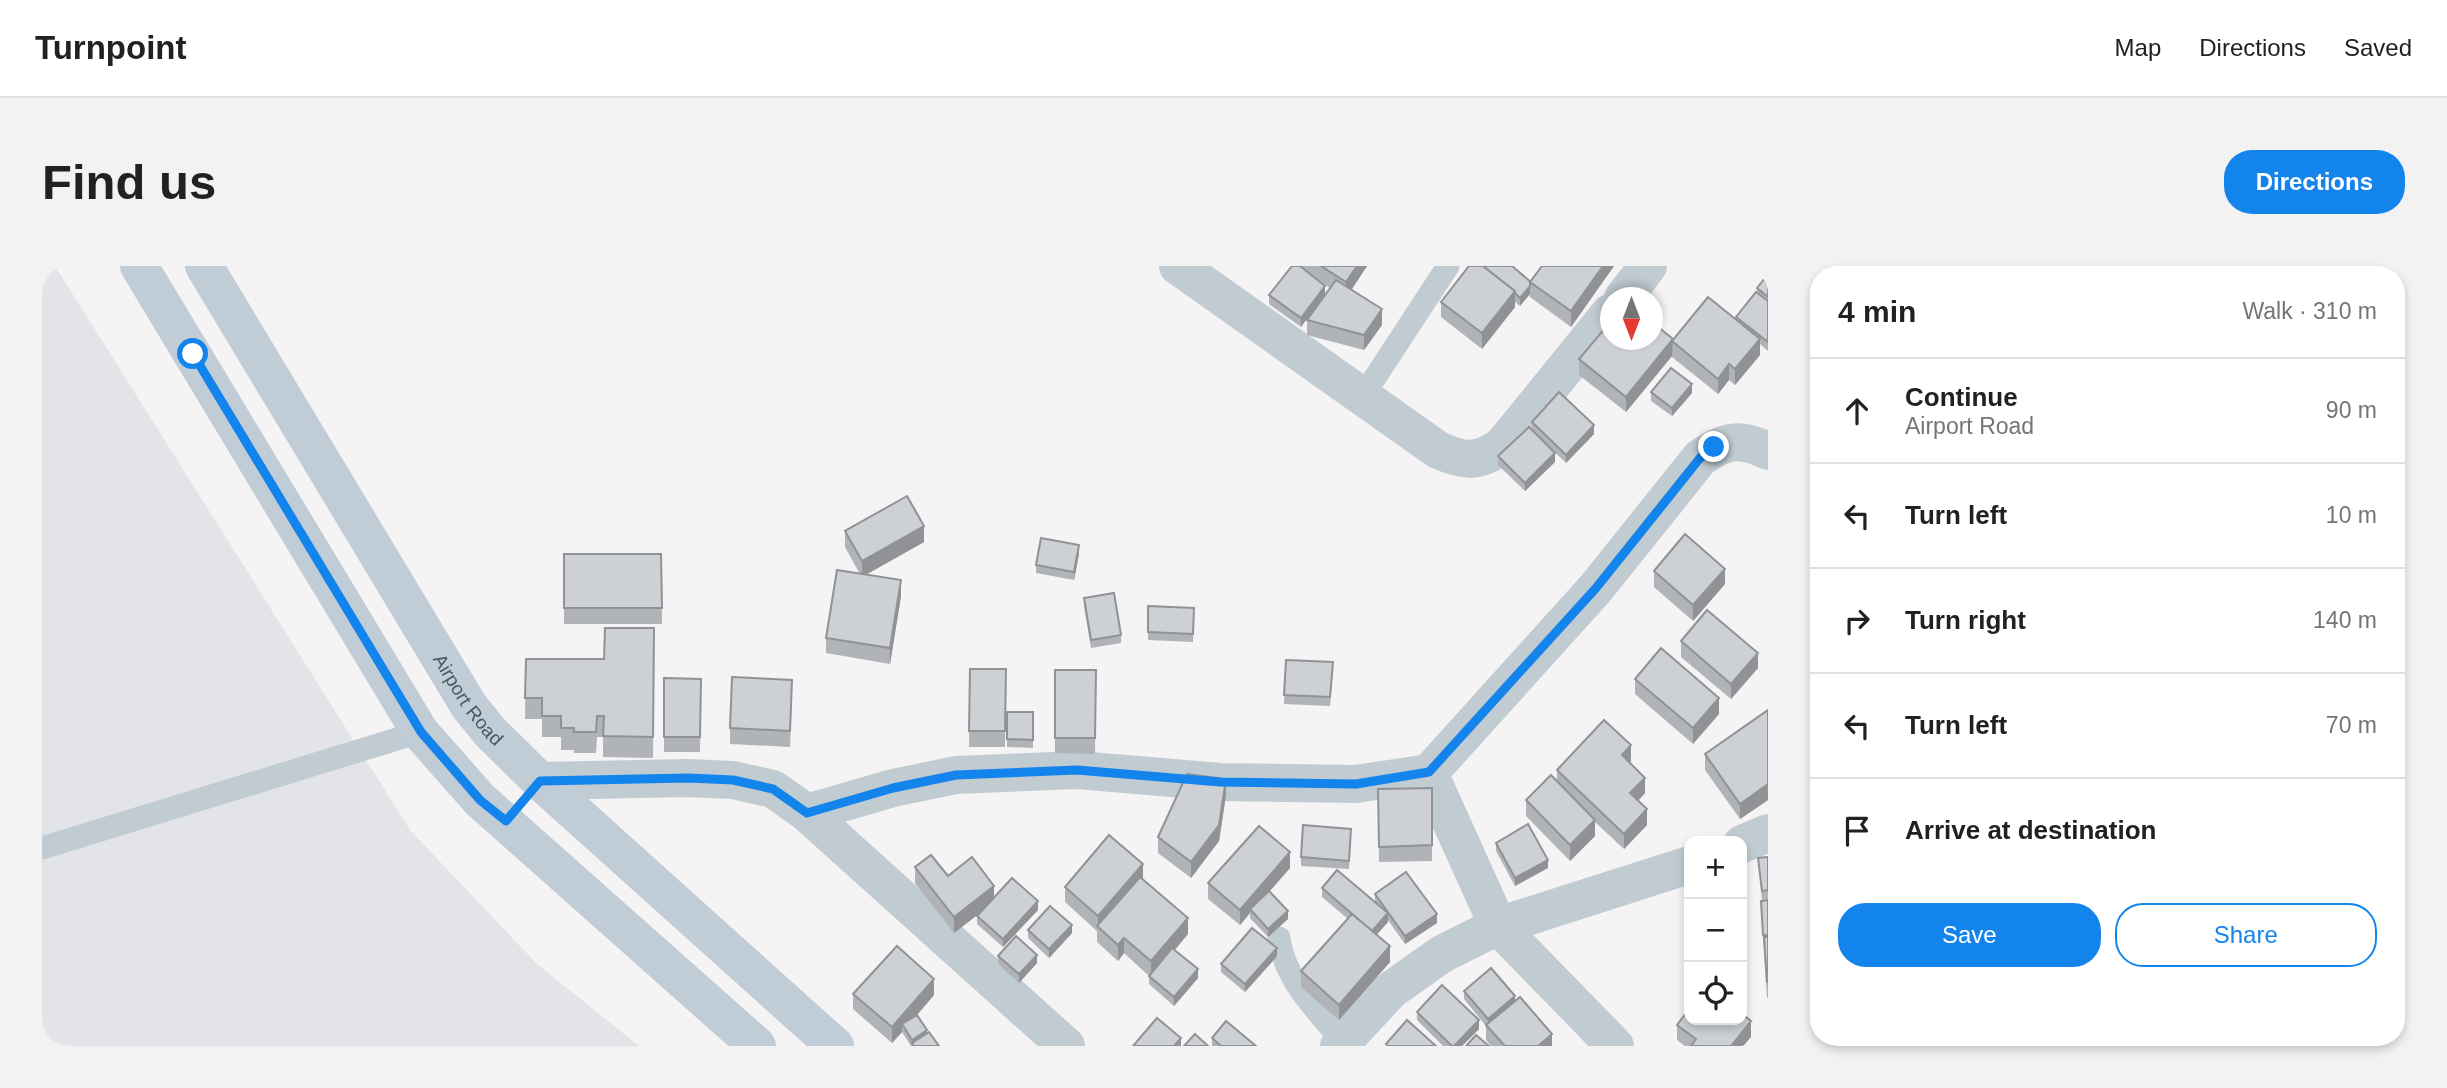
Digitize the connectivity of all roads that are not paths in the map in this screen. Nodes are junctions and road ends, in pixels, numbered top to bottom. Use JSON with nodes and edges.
{"nodes":[{"id":1,"x":139,"y":266,"type":"edge"},
{"id":2,"x":204,"y":266,"type":"edge"},
{"id":3,"x":1178,"y":266,"type":"edge"},
{"id":4,"x":1448,"y":266,"type":"edge"},
{"id":5,"x":1648,"y":266,"type":"edge"},
{"id":6,"x":1632,"y":287,"type":"edge"},
{"id":7,"x":1600,"y":326,"type":"edge"},
{"id":8,"x":1363,"y":396,"type":"junction"},
{"id":9,"x":1768,"y":452,"type":"edge"},
{"id":10,"x":421,"y":732,"type":"junction"},
{"id":11,"x":1429,"y":772,"type":"junction"},
{"id":12,"x":540,"y":781,"type":"junction"},
{"id":13,"x":807,"y":813,"type":"junction"},
{"id":14,"x":506,"y":821,"type":"junction"},
{"id":15,"x":1768,"y":833,"type":"edge"},
{"id":16,"x":1747,"y":842,"type":"edge"},
{"id":17,"x":42,"y":848,"type":"edge"},
{"id":18,"x":1684,"y":867,"type":"edge"},
{"id":19,"x":1498,"y":926,"type":"junction"},
{"id":20,"x":1279,"y":938,"type":"dead end"},
{"id":21,"x":821,"y":1042,"type":"edge"},
{"id":22,"x":1343,"y":1045,"type":"edge"},
{"id":23,"x":757,"y":1046,"type":"edge"},
{"id":24,"x":1066,"y":1046,"type":"edge"},
{"id":25,"x":1615,"y":1046,"type":"edge"}],
"edges":[{"from":1,"to":10,"type":"main road"},
{"from":2,"to":12,"type":"main road","name":"Airport Road"},
{"from":3,"to":8,"type":"street"},
{"from":4,"to":8,"type":"lane"},
{"from":5,"to":6,"type":"street"},
{"from":7,"to":8,"type":"street"},
{"from":9,"to":11,"type":"street"},
{"from":10,"to":14,"type":"main road"},
{"from":10,"to":17,"type":"lane"},
{"from":11,"to":13,"type":"street"},
{"from":11,"to":19,"type":"street"},
{"from":12,"to":13,"type":"street"},
{"from":12,"to":14,"type":"main road"},
{"from":12,"to":21,"type":"main road","name":"Airport Road"},
{"from":13,"to":24,"type":"street"},
{"from":14,"to":23,"type":"main road"},
{"from":15,"to":16,"type":"street"},
{"from":18,"to":19,"type":"street"},
{"from":19,"to":22,"type":"street"},
{"from":19,"to":25,"type":"street"},
{"from":20,"to":22,"type":"lane"}]}
